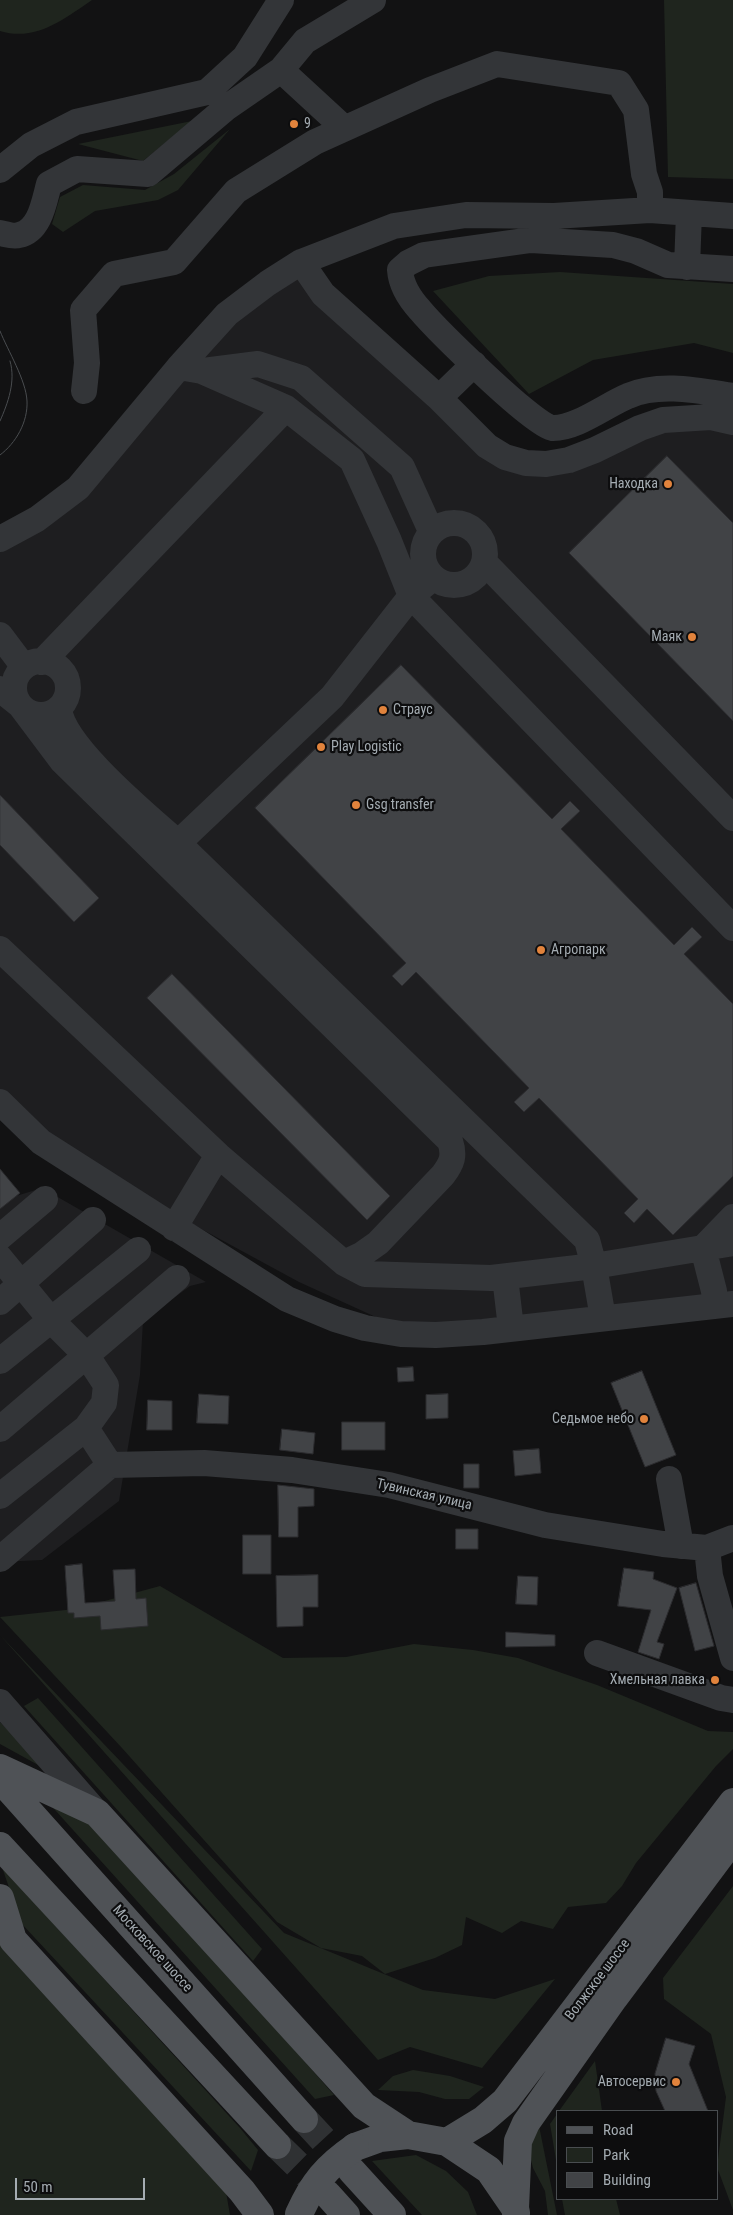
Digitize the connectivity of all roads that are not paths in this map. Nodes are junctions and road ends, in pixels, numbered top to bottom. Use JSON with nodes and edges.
{"nodes":[{"id":1,"x":281,"y":0,"type":"edge"},
{"id":2,"x":373,"y":0,"type":"edge"},
{"id":3,"x":281,"y":70,"type":"junction"},
{"id":4,"x":344,"y":128,"type":"junction"},
{"id":5,"x":0,"y":170,"type":"edge"},
{"id":6,"x":650,"y":210,"type":"junction"},
{"id":7,"x":689,"y":213,"type":"junction"},
{"id":8,"x":733,"y":216,"type":"edge"},
{"id":9,"x":0,"y":232,"type":"edge"},
{"id":10,"x":301,"y":262,"type":"junction"},
{"id":11,"x":687,"y":267,"type":"junction"},
{"id":12,"x":733,"y":269,"type":"edge"},
{"id":13,"x":474,"y":364,"type":"junction"},
{"id":14,"x":191,"y":369,"type":"junction"},
{"id":15,"x":84,"y":391,"type":"dead end"},
{"id":16,"x":733,"y":396,"type":"edge"},
{"id":17,"x":440,"y":398,"type":"junction"},
{"id":18,"x":286,"y":408,"type":"junction"},
{"id":19,"x":733,"y":422,"type":"edge"},
{"id":20,"x":431,"y":532,"type":"junction"},
{"id":21,"x":0,"y":539,"type":"edge"},
{"id":22,"x":484,"y":562,"type":"junction"},
{"id":23,"x":433,"y":578,"type":"junction"},
{"id":24,"x":411,"y":596,"type":"junction"},
{"id":25,"x":0,"y":635,"type":"edge"},
{"id":26,"x":33,"y":665,"type":"junction"},
{"id":27,"x":0,"y":689,"type":"edge"},
{"id":28,"x":20,"y":705,"type":"junction"},
{"id":29,"x":59,"y":708,"type":"junction"},
{"id":30,"x":733,"y":818,"type":"edge"},
{"id":31,"x":178,"y":843,"type":"junction"},
{"id":32,"x":733,"y":928,"type":"edge"},
{"id":33,"x":0,"y":949,"type":"edge"},
{"id":34,"x":0,"y":1102,"type":"edge"},
{"id":35,"x":218,"y":1155,"type":"junction"},
{"id":36,"x":46,"y":1199,"type":"dead end"},
{"id":37,"x":733,"y":1217,"type":"edge"},
{"id":38,"x":93,"y":1220,"type":"dead end"},
{"id":39,"x":174,"y":1228,"type":"junction"},
{"id":40,"x":0,"y":1237,"type":"edge"},
{"id":41,"x":733,"y":1243,"type":"edge"},
{"id":42,"x":703,"y":1248,"type":"junction"},
{"id":43,"x":138,"y":1250,"type":"dead end"},
{"id":44,"x":0,"y":1258,"type":"edge"},
{"id":45,"x":344,"y":1263,"type":"junction"},
{"id":46,"x":594,"y":1266,"type":"junction"},
{"id":47,"x":504,"y":1277,"type":"junction"},
{"id":48,"x":177,"y":1278,"type":"dead end"},
{"id":49,"x":22,"y":1284,"type":"junction"},
{"id":50,"x":0,"y":1302,"type":"edge"},
{"id":51,"x":724,"y":1305,"type":"edge"},
{"id":52,"x":603,"y":1318,"type":"junction"},
{"id":53,"x":50,"y":1319,"type":"junction"},
{"id":54,"x":511,"y":1328,"type":"junction"},
{"id":55,"x":87,"y":1356,"type":"junction"},
{"id":56,"x":0,"y":1361,"type":"edge"},
{"id":57,"x":86,"y":1428,"type":"junction"},
{"id":58,"x":0,"y":1429,"type":"edge"},
{"id":59,"x":110,"y":1465,"type":"junction"},
{"id":60,"x":669,"y":1479,"type":"dead end"},
{"id":61,"x":0,"y":1496,"type":"edge"},
{"id":62,"x":733,"y":1538,"type":"edge"},
{"id":63,"x":682,"y":1546,"type":"junction"},
{"id":64,"x":707,"y":1548,"type":"junction"},
{"id":65,"x":0,"y":1559,"type":"edge"},
{"id":66,"x":597,"y":1653,"type":"dead end"},
{"id":67,"x":733,"y":1658,"type":"edge"},
{"id":68,"x":733,"y":1700,"type":"edge"},
{"id":69,"x":0,"y":1702,"type":"edge"},
{"id":70,"x":0,"y":1768,"type":"edge"},
{"id":71,"x":0,"y":1779,"type":"edge"},
{"id":72,"x":733,"y":1802,"type":"edge"},
{"id":73,"x":97,"y":1812,"type":"junction"},
{"id":74,"x":733,"y":1838,"type":"edge"},
{"id":75,"x":0,"y":1846,"type":"edge"},
{"id":76,"x":0,"y":1898,"type":"edge"},
{"id":77,"x":304,"y":2119,"type":"tunnel mouth"},
{"id":78,"x":408,"y":2135,"type":"junction"},
{"id":79,"x":447,"y":2142,"type":"junction"},
{"id":80,"x":277,"y":2145,"type":"tunnel mouth"},
{"id":81,"x":353,"y":2159,"type":"junction"},
{"id":82,"x":328,"y":2195,"type":"tunnel mouth"},
{"id":83,"x":516,"y":2211,"type":"edge"},
{"id":84,"x":260,"y":2215,"type":"edge"},
{"id":85,"x":298,"y":2215,"type":"edge"},
{"id":86,"x":346,"y":2215,"type":"edge"},
{"id":87,"x":392,"y":2215,"type":"edge"}],
"edges":[{"from":1,"to":5,"type":"street"},
{"from":2,"to":3,"type":"street"},
{"from":3,"to":4,"type":"street"},
{"from":3,"to":9,"type":"street"},
{"from":4,"to":6,"type":"street"},
{"from":4,"to":15,"type":"street"},
{"from":6,"to":7,"type":"street"},
{"from":6,"to":10,"type":"street"},
{"from":7,"to":8,"type":"street"},
{"from":7,"to":11,"type":"street"},
{"from":10,"to":14,"type":"street"},
{"from":10,"to":17,"type":"street"},
{"from":11,"to":12,"type":"street"},
{"from":11,"to":13,"type":"street"},
{"from":13,"to":16,"type":"street"},
{"from":13,"to":17,"type":"street"},
{"from":14,"to":18,"type":"street"},
{"from":14,"to":20,"type":"street"},
{"from":14,"to":21,"type":"street"},
{"from":17,"to":19,"type":"street"},
{"from":18,"to":24,"type":"street"},
{"from":18,"to":26,"type":"street"},
{"from":20,"to":22,"type":"street"},
{"from":20,"to":23,"type":"street"},
{"from":22,"to":23,"type":"street"},
{"from":22,"to":30,"type":"street"},
{"from":23,"to":24,"type":"street"},
{"from":24,"to":31,"type":"street"},
{"from":24,"to":32,"type":"street"},
{"from":25,"to":26,"type":"street"},
{"from":26,"to":28,"type":"street"},
{"from":26,"to":29,"type":"street"},
{"from":27,"to":28,"type":"street"},
{"from":28,"to":29,"type":"street"},
{"from":28,"to":45,"type":"street"},
{"from":29,"to":31,"type":"street"},
{"from":31,"to":46,"type":"street"},
{"from":33,"to":35,"type":"street"},
{"from":34,"to":39,"type":"street"},
{"from":35,"to":39,"type":"street"},
{"from":35,"to":45,"type":"street"},
{"from":36,"to":40,"type":"street"},
{"from":37,"to":42,"type":"street"},
{"from":38,"to":49,"type":"street"},
{"from":39,"to":54,"type":"street"},
{"from":41,"to":42,"type":"street"},
{"from":42,"to":46,"type":"street"},
{"from":42,"to":51,"type":"street"},
{"from":43,"to":53,"type":"street"},
{"from":44,"to":49,"type":"street"},
{"from":45,"to":47,"type":"street"},
{"from":46,"to":47,"type":"street"},
{"from":46,"to":52,"type":"street"},
{"from":47,"to":54,"type":"street"},
{"from":48,"to":55,"type":"street"},
{"from":49,"to":50,"type":"street"},
{"from":49,"to":53,"type":"street"},
{"from":51,"to":52,"type":"street"},
{"from":52,"to":54,"type":"street"},
{"from":53,"to":55,"type":"street"},
{"from":53,"to":56,"type":"street"},
{"from":55,"to":57,"type":"street"},
{"from":55,"to":58,"type":"street"},
{"from":57,"to":59,"type":"street"},
{"from":57,"to":61,"type":"street"},
{"from":59,"to":63,"type":"street","name":"Тувинская улица"},
{"from":59,"to":65,"type":"street"},
{"from":60,"to":63,"type":"street"},
{"from":62,"to":64,"type":"street","name":"Тувинская улица"},
{"from":63,"to":64,"type":"street","name":"Тувинская улица"},
{"from":64,"to":67,"type":"street"},
{"from":66,"to":68,"type":"street"},
{"from":69,"to":73,"type":"street"},
{"from":70,"to":73,"type":"main road"},
{"from":71,"to":77,"type":"main road","name":"Московское шоссе"},
{"from":72,"to":79,"type":"main road","name":"Волжское шоссе"},
{"from":73,"to":78,"type":"main road"},
{"from":74,"to":83,"type":"main road","name":"Волжское шоссе"},
{"from":75,"to":80,"type":"main road"},
{"from":76,"to":84,"type":"main road"},
{"from":78,"to":79,"type":"main road"},
{"from":78,"to":81,"type":"main road"},
{"from":79,"to":83,"type":"main road"},
{"from":81,"to":85,"type":"main road","bridge":true},
{"from":81,"to":87,"type":"main road"},
{"from":82,"to":86,"type":"main road"}]}
